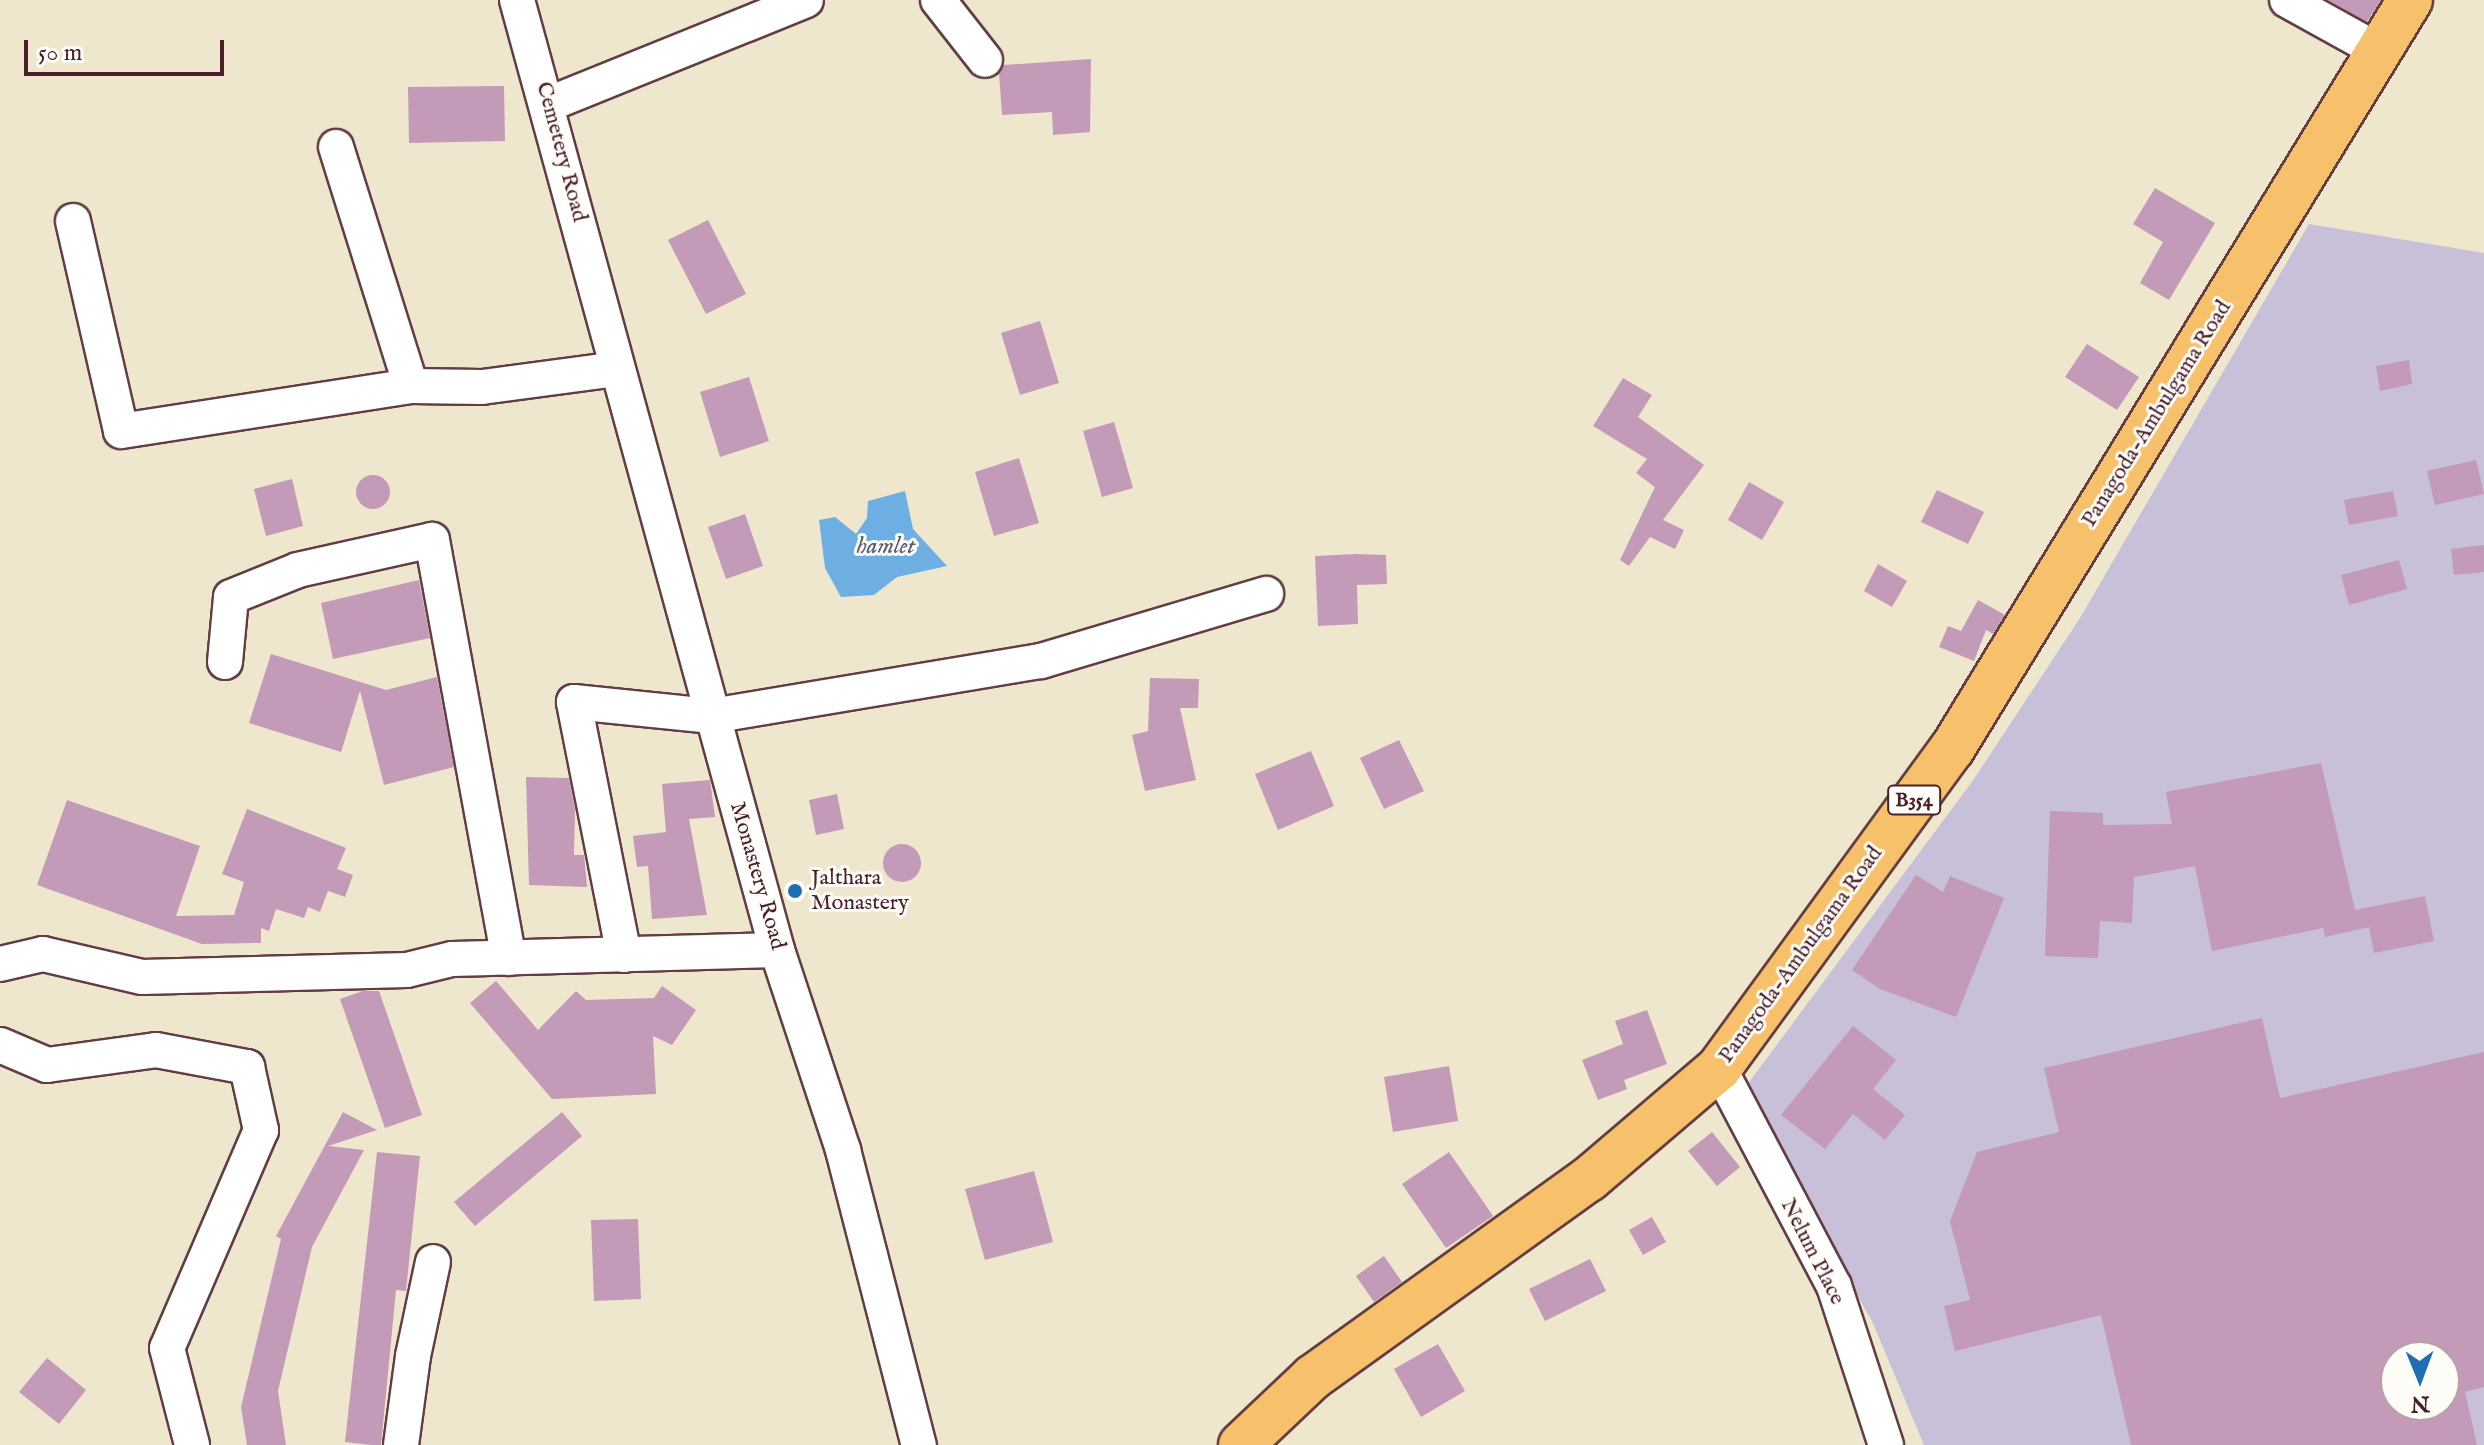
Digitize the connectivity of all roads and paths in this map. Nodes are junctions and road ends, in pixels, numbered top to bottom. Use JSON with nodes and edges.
{"nodes":[{"id":1,"x":517,"y":0,"type":"edge"},
{"id":2,"x":806,"y":0,"type":"edge"},
{"id":3,"x":938,"y":0,"type":"edge"},
{"id":4,"x":2287,"y":0,"type":"edge"},
{"id":5,"x":2410,"y":0,"type":"edge"},
{"id":6,"x":2379,"y":51,"type":"junction"},
{"id":7,"x":985,"y":60,"type":"dead end"},
{"id":8,"x":549,"y":104,"type":"junction"},
{"id":9,"x":336,"y":147,"type":"dead end"},
{"id":10,"x":73,"y":221,"type":"dead end"},
{"id":11,"x":600,"y":305,"type":"joint"},
{"id":12,"x":617,"y":369,"type":"junction"},
{"id":13,"x":411,"y":386,"type":"junction"},
{"id":14,"x":1266,"y":594,"type":"dead end"},
{"id":15,"x":225,"y":662,"type":"dead end"},
{"id":16,"x":712,"y":716,"type":"junction"},
{"id":17,"x":777,"y":950,"type":"junction"},
{"id":18,"x":624,"y":955,"type":"junction"},
{"id":19,"x":509,"y":958,"type":"junction"},
{"id":20,"x":0,"y":964,"type":"edge"},
{"id":21,"x":0,"y":1045,"type":"edge"},
{"id":22,"x":1719,"y":1068,"type":"junction"},
{"id":23,"x":433,"y":1262,"type":"dead end"},
{"id":24,"x":192,"y":1445,"type":"edge"},
{"id":25,"x":401,"y":1445,"type":"edge"},
{"id":26,"x":919,"y":1445,"type":"edge"},
{"id":27,"x":1241,"y":1445,"type":"edge"},
{"id":28,"x":1886,"y":1445,"type":"edge"}],
"edges":[{"from":1,"to":8,"type":"street","name":"Cemetery Road"},
{"from":2,"to":8,"type":"street"},
{"from":3,"to":7,"type":"street"},
{"from":4,"to":6,"type":"street"},
{"from":5,"to":6,"type":"main road","name":"Panagoda-Ambulgama Road","number":"B354"},
{"from":6,"to":22,"type":"main road","name":"Panagoda-Ambulgama Road","number":"B354"},
{"from":8,"to":11,"type":"street","name":"Cemetery Road"},
{"from":9,"to":13,"type":"street"},
{"from":10,"to":13,"type":"street"},
{"from":11,"to":12,"type":"street","name":"Monastery Road"},
{"from":12,"to":13,"type":"street"},
{"from":12,"to":16,"type":"street","name":"Monastery Road"},
{"from":14,"to":16,"type":"street"},
{"from":15,"to":19,"type":"street"},
{"from":16,"to":17,"type":"street","name":"Monastery Road"},
{"from":16,"to":18,"type":"street"},
{"from":17,"to":18,"type":"street"},
{"from":17,"to":26,"type":"street","name":"Monastery Road"},
{"from":18,"to":19,"type":"street"},
{"from":19,"to":20,"type":"street"},
{"from":21,"to":24,"type":"street"},
{"from":22,"to":27,"type":"main road","name":"Panagoda-Ambulgama Road","number":"B354"},
{"from":22,"to":28,"type":"street","name":"Nelum Place"},
{"from":23,"to":25,"type":"street"}]}
